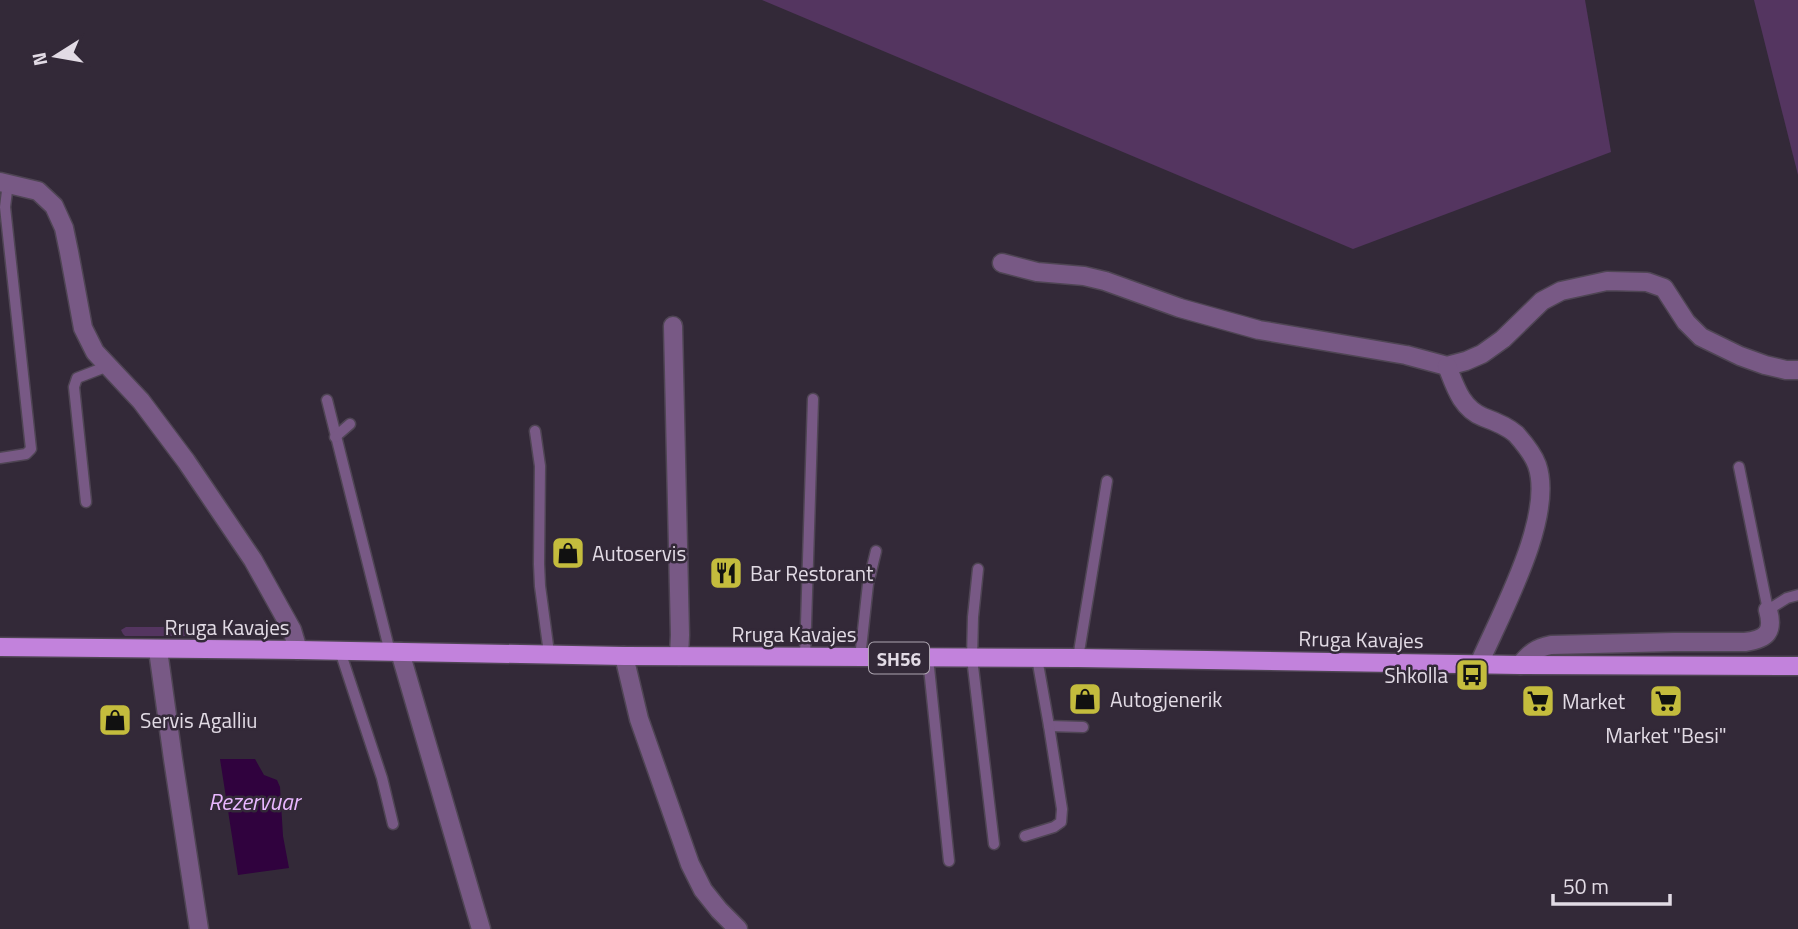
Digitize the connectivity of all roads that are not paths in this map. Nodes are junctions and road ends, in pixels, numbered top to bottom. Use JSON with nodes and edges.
{"nodes":[{"id":1,"x":7,"y":183,"type":"edge"},
{"id":2,"x":1002,"y":262,"type":"dead end"},
{"id":3,"x":673,"y":326,"type":"dead end"},
{"id":4,"x":108,"y":366,"type":"junction"},
{"id":5,"x":1447,"y":366,"type":"junction"},
{"id":6,"x":1798,"y":370,"type":"edge"},
{"id":7,"x":813,"y":399,"type":"dead end"},
{"id":8,"x":327,"y":400,"type":"dead end"},
{"id":9,"x":349,"y":424,"type":"dead end"},
{"id":10,"x":535,"y":430,"type":"dead end"},
{"id":11,"x":335,"y":438,"type":"junction"},
{"id":12,"x":0,"y":458,"type":"edge"},
{"id":13,"x":1739,"y":467,"type":"dead end"},
{"id":14,"x":1107,"y":481,"type":"dead end"},
{"id":15,"x":86,"y":502,"type":"dead end"},
{"id":16,"x":876,"y":551,"type":"dead end"},
{"id":17,"x":978,"y":569,"type":"dead end"},
{"id":18,"x":1798,"y":595,"type":"edge"},
{"id":19,"x":1768,"y":610,"type":"junction"},
{"id":20,"x":0,"y":648,"type":"edge"},
{"id":21,"x":158,"y":650,"type":"junction"},
{"id":22,"x":298,"y":650,"type":"junction"},
{"id":23,"x":340,"y":650,"type":"junction"},
{"id":24,"x":395,"y":652,"type":"junction"},
{"id":25,"x":549,"y":653,"type":"junction"},
{"id":26,"x":624,"y":656,"type":"junction"},
{"id":27,"x":679,"y":656,"type":"junction"},
{"id":28,"x":805,"y":657,"type":"junction"},
{"id":29,"x":860,"y":658,"type":"junction"},
{"id":30,"x":928,"y":658,"type":"junction"},
{"id":31,"x":972,"y":658,"type":"junction"},
{"id":32,"x":1037,"y":658,"type":"junction"},
{"id":33,"x":1077,"y":659,"type":"junction"},
{"id":34,"x":1479,"y":664,"type":"junction"},
{"id":35,"x":1520,"y":664,"type":"junction"},
{"id":36,"x":1798,"y":666,"type":"edge"},
{"id":37,"x":1049,"y":726,"type":"junction"},
{"id":38,"x":1083,"y":727,"type":"dead end"},
{"id":39,"x":393,"y":824,"type":"dead end"},
{"id":40,"x":1025,"y":836,"type":"dead end"},
{"id":41,"x":994,"y":844,"type":"dead end"},
{"id":42,"x":949,"y":860,"type":"dead end"},
{"id":43,"x":200,"y":929,"type":"edge"},
{"id":44,"x":481,"y":929,"type":"edge"},
{"id":45,"x":738,"y":929,"type":"edge"}],
"edges":[{"from":1,"to":4,"type":"street"},
{"from":1,"to":12,"type":"lane"},
{"from":2,"to":5,"type":"street"},
{"from":3,"to":27,"type":"street"},
{"from":4,"to":15,"type":"lane"},
{"from":4,"to":22,"type":"street"},
{"from":5,"to":6,"type":"street"},
{"from":5,"to":34,"type":"street"},
{"from":7,"to":28,"type":"lane"},
{"from":8,"to":11,"type":"lane"},
{"from":9,"to":11,"type":"lane"},
{"from":10,"to":25,"type":"lane"},
{"from":11,"to":24,"type":"lane"},
{"from":13,"to":19,"type":"lane"},
{"from":14,"to":33,"type":"lane"},
{"from":16,"to":29,"type":"lane"},
{"from":17,"to":31,"type":"lane"},
{"from":18,"to":19,"type":"lane"},
{"from":19,"to":35,"type":"street"},
{"from":20,"to":21,"type":"main road","name":"Rruga Kavajes","number":"SH56"},
{"from":21,"to":22,"type":"main road","name":"Rruga Kavajes","number":"SH56"},
{"from":21,"to":43,"type":"street"},
{"from":22,"to":23,"type":"main road","name":"Rruga Kavajes","number":"SH56"},
{"from":23,"to":24,"type":"main road","name":"Rruga Kavajes","number":"SH56"},
{"from":23,"to":39,"type":"lane"},
{"from":24,"to":25,"type":"main road","name":"Rruga Kavajes","number":"SH56"},
{"from":24,"to":44,"type":"street"},
{"from":25,"to":26,"type":"main road","name":"Rruga Kavajes","number":"SH56"},
{"from":26,"to":27,"type":"main road","name":"Rruga Kavajes","number":"SH56"},
{"from":26,"to":45,"type":"street"},
{"from":27,"to":28,"type":"main road","name":"Rruga Kavajes","number":"SH56"},
{"from":28,"to":29,"type":"main road","name":"Rruga Kavajes","number":"SH56"},
{"from":29,"to":30,"type":"main road","name":"Rruga Kavajes","number":"SH56"},
{"from":30,"to":31,"type":"main road","name":"Rruga Kavajes","number":"SH56"},
{"from":30,"to":42,"type":"lane"},
{"from":31,"to":32,"type":"main road","name":"Rruga Kavajes","number":"SH56"},
{"from":31,"to":41,"type":"lane"},
{"from":32,"to":33,"type":"main road","name":"Rruga Kavajes","number":"SH56"},
{"from":32,"to":37,"type":"lane"},
{"from":33,"to":34,"type":"main road","name":"Rruga Kavajes","number":"SH56"},
{"from":34,"to":35,"type":"main road","name":"Rruga Kavajes","number":"SH56"},
{"from":35,"to":36,"type":"main road","name":"Rruga Kavajes","number":"SH56"},
{"from":37,"to":38,"type":"lane"},
{"from":37,"to":40,"type":"lane"}]}
